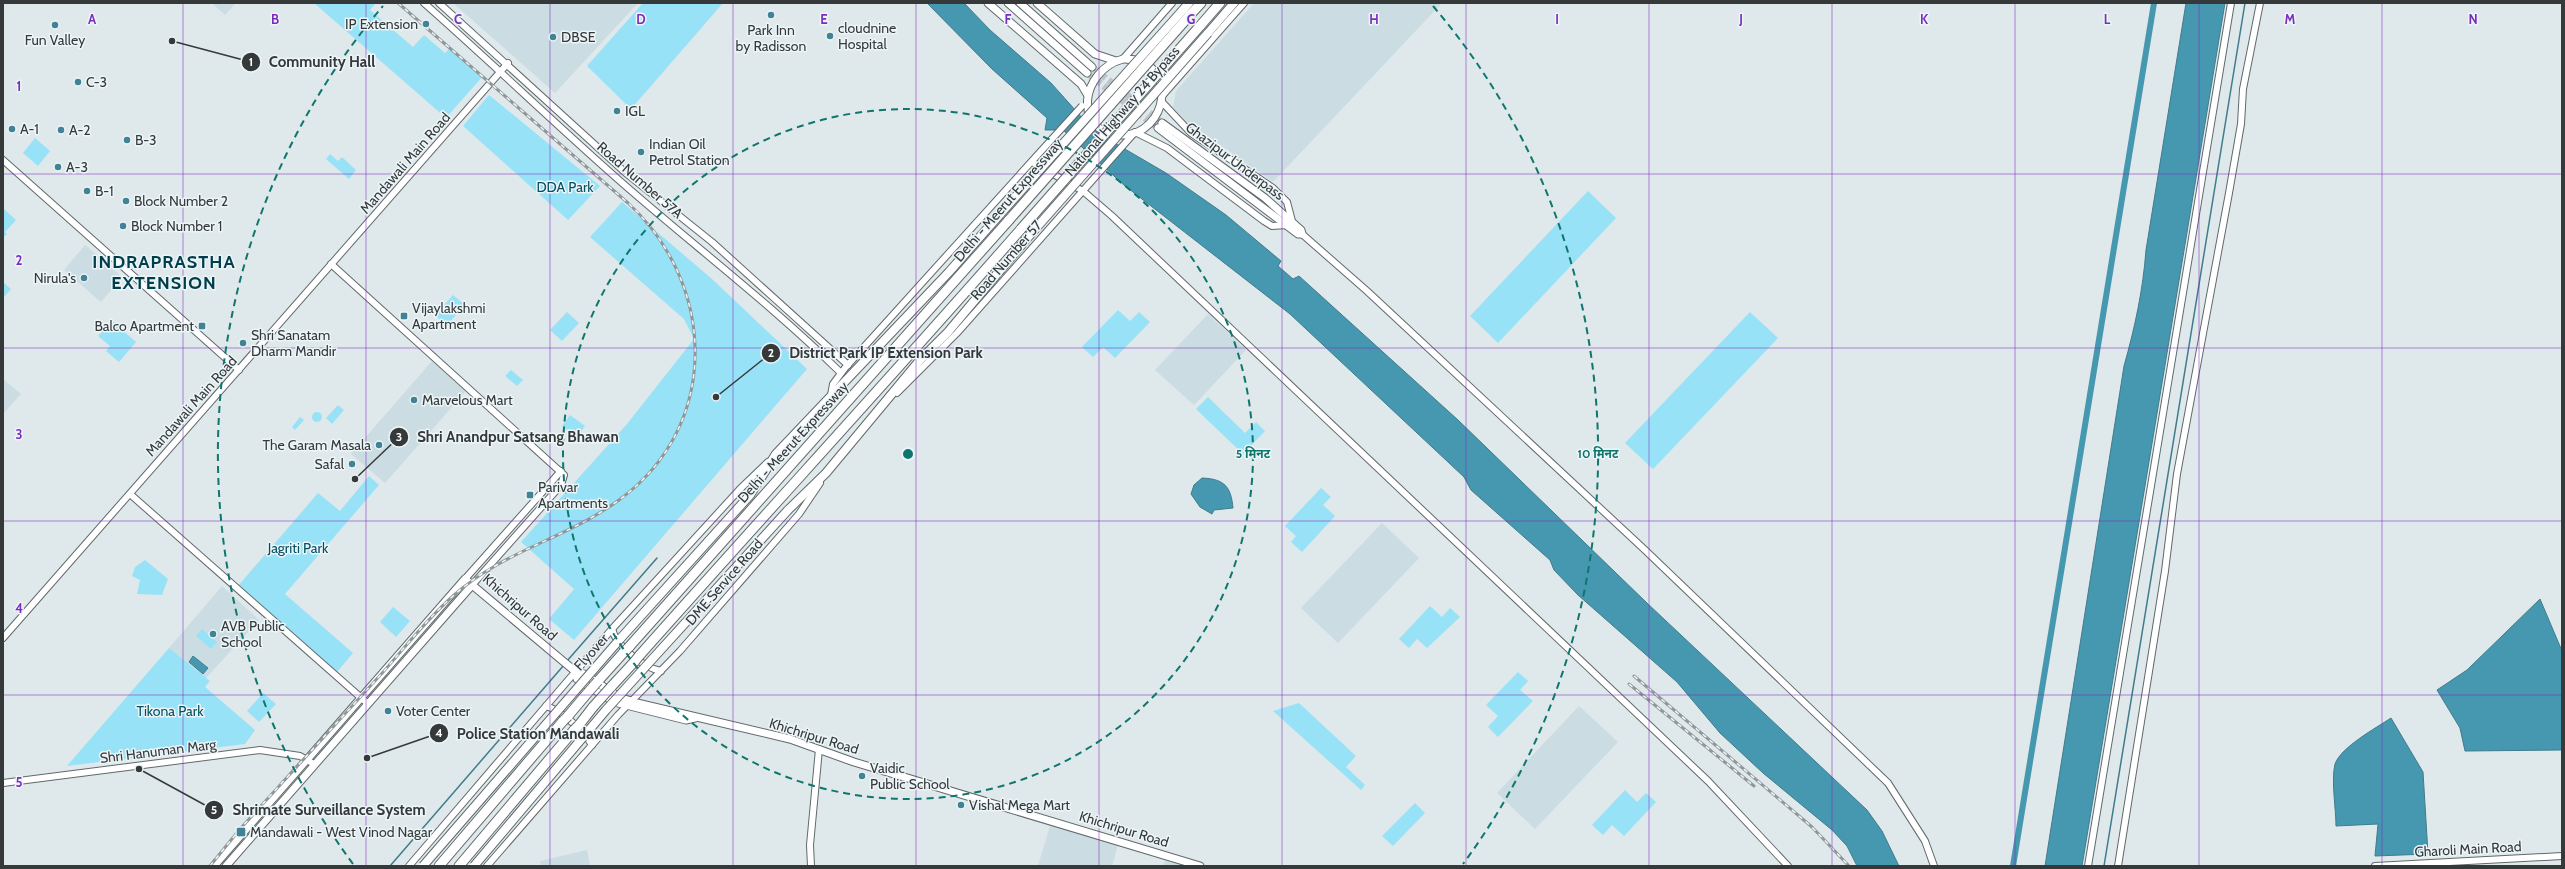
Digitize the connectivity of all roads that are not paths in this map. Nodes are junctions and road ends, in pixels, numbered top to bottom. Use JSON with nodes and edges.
{"nodes":[{"id":1,"x":424,"y":3,"type":"edge"},
{"id":2,"x":439,"y":3,"type":"edge"},
{"id":3,"x":988,"y":3,"type":"edge"},
{"id":4,"x":1008,"y":3,"type":"edge"},
{"id":5,"x":1020,"y":3,"type":"edge"},
{"id":6,"x":1037,"y":3,"type":"edge"},
{"id":7,"x":1172,"y":3,"type":"edge"},
{"id":8,"x":1189,"y":3,"type":"edge"},
{"id":9,"x":1201,"y":3,"type":"edge"},
{"id":10,"x":1220,"y":3,"type":"edge"},
{"id":11,"x":1234,"y":3,"type":"edge"},
{"id":12,"x":1244,"y":3,"type":"edge"},
{"id":13,"x":2231,"y":3,"type":"edge"},
{"id":14,"x":2260,"y":3,"type":"edge"},
{"id":15,"x":1186,"y":13,"type":"junction"},
{"id":16,"x":1119,"y":60,"type":"junction"},
{"id":17,"x":508,"y":63,"type":"junction"},
{"id":18,"x":501,"y":71,"type":"junction"},
{"id":19,"x":1162,"y":99,"type":"junction"},
{"id":20,"x":1085,"y":100,"type":"junction"},
{"id":21,"x":1160,"y":125,"type":"tunnel mouth"},
{"id":22,"x":1135,"y":132,"type":"junction"},
{"id":23,"x":3,"y":160,"type":"edge"},
{"id":24,"x":1032,"y":162,"type":"junction"},
{"id":25,"x":1083,"y":191,"type":"junction"},
{"id":26,"x":1289,"y":223,"type":"junction"},
{"id":27,"x":1302,"y":234,"type":"joint"},
{"id":28,"x":331,"y":264,"type":"junction"},
{"id":29,"x":848,"y":365,"type":"junction"},
{"id":30,"x":239,"y":370,"type":"junction"},
{"id":31,"x":841,"y":374,"type":"junction"},
{"id":32,"x":831,"y":395,"type":"junction"},
{"id":33,"x":890,"y":399,"type":"junction"},
{"id":34,"x":776,"y":454,"type":"junction"},
{"id":35,"x":561,"y":471,"type":"junction"},
{"id":36,"x":826,"y":473,"type":"junction"},
{"id":37,"x":130,"y":494,"type":"junction"},
{"id":38,"x":464,"y":579,"type":"junction"},
{"id":39,"x":473,"y":584,"type":"junction"},
{"id":40,"x":612,"y":629,"type":"junction"},
{"id":41,"x":3,"y":638,"type":"edge"},
{"id":42,"x":661,"y":671,"type":"junction"},
{"id":43,"x":576,"y":672,"type":"junction"},
{"id":44,"x":361,"y":697,"type":"junction"},
{"id":45,"x":367,"y":703,"type":"junction"},
{"id":46,"x":629,"y":703,"type":"junction"},
{"id":47,"x":546,"y":706,"type":"junction"},
{"id":48,"x":592,"y":745,"type":"junction"},
{"id":49,"x":819,"y":749,"type":"junction"},
{"id":50,"x":308,"y":759,"type":"junction"},
{"id":51,"x":314,"y":764,"type":"junction"},
{"id":52,"x":3,"y":783,"type":"edge"},
{"id":53,"x":251,"y":823,"type":"junction"},
{"id":54,"x":258,"y":829,"type":"junction"},
{"id":55,"x":2562,"y":856,"type":"edge"},
{"id":56,"x":214,"y":866,"type":"edge"},
{"id":57,"x":226,"y":866,"type":"edge"},
{"id":58,"x":409,"y":866,"type":"edge"},
{"id":59,"x":423,"y":866,"type":"edge"},
{"id":60,"x":439,"y":866,"type":"edge"},
{"id":61,"x":459,"y":866,"type":"edge"},
{"id":62,"x":474,"y":866,"type":"edge"},
{"id":63,"x":487,"y":866,"type":"edge"},
{"id":64,"x":811,"y":866,"type":"edge"},
{"id":65,"x":1200,"y":866,"type":"edge"},
{"id":66,"x":1788,"y":866,"type":"edge"},
{"id":67,"x":1934,"y":866,"type":"edge"},
{"id":68,"x":2088,"y":866,"type":"edge"},
{"id":69,"x":2118,"y":866,"type":"edge"},
{"id":70,"x":2375,"y":866,"type":"edge"}],
"edges":[{"from":1,"to":18,"type":"street","name":"Road Number 57A"},
{"from":2,"to":17,"type":"street","name":"Road Number 57A"},
{"from":3,"to":20,"type":"main road"},
{"from":4,"to":5,"type":"main road"},
{"from":6,"to":16,"type":"main road"},
{"from":7,"to":16,"type":"street"},
{"from":8,"to":15,"type":"highway","name":"National Highway 24 Bypass"},
{"from":9,"to":15,"type":"highway","name":"Delhi - Meerut Expressway"},
{"from":10,"to":61,"type":"highway","name":"Delhi - Meerut Expressway","bridge":true},
{"from":11,"to":33,"type":"highway","name":"National Highway 24 Bypass","bridge":true},
{"from":12,"to":19,"type":"street"},
{"from":13,"to":68,"type":"street"},
{"from":14,"to":69,"type":"street"},
{"from":15,"to":32,"type":"highway","name":"National Highway 24 Bypass","bridge":true},
{"from":15,"to":60,"type":"highway","name":"Delhi - Meerut Expressway","bridge":true},
{"from":16,"to":19,"type":"main road"},
{"from":16,"to":20,"type":"main road"},
{"from":17,"to":18,"type":"street","name":"Mandawali Main Road"},
{"from":17,"to":29,"type":"street","name":"Road Number 57A"},
{"from":18,"to":28,"type":"street","name":"Mandawali Main Road"},
{"from":18,"to":31,"type":"street","name":"Road Number 57A"},
{"from":19,"to":22,"type":"main road"},
{"from":19,"to":26,"type":"street"},
{"from":20,"to":22,"type":"main road"},
{"from":20,"to":24,"type":"street","bridge":true},
{"from":21,"to":26,"type":"main road","name":"Ghazipur Underpass"},
{"from":22,"to":25,"type":"street","name":"Road Number 57"},
{"from":22,"to":26,"type":"street"},
{"from":23,"to":30,"type":"street"},
{"from":24,"to":25,"type":"street"},
{"from":24,"to":29,"type":"street"},
{"from":25,"to":33,"type":"street","name":"Road Number 57"},
{"from":25,"to":66,"type":"street"},
{"from":26,"to":27,"type":"main road","name":"Ghazipur Underpass"},
{"from":27,"to":67,"type":"street"},
{"from":28,"to":30,"type":"street","name":"Mandawali Main Road"},
{"from":28,"to":35,"type":"street"},
{"from":29,"to":31,"type":"street"},
{"from":30,"to":37,"type":"street","name":"Mandawali Main Road"},
{"from":31,"to":32,"type":"street"},
{"from":32,"to":34,"type":"highway","name":"National Highway 24 Bypass"},
{"from":33,"to":36,"type":"highway","name":"National Highway 24 Bypass"},
{"from":34,"to":40,"type":"street"},
{"from":34,"to":59,"type":"highway","name":"Flyover","bridge":true},
{"from":35,"to":38,"type":"street"},
{"from":35,"to":39,"type":"street"},
{"from":36,"to":42,"type":"street","name":"DME Service Road"},
{"from":36,"to":62,"type":"highway","bridge":true},
{"from":37,"to":41,"type":"street","name":"Mandawali Main Road"},
{"from":37,"to":44,"type":"street"},
{"from":38,"to":39,"type":"main road","name":"Khichripur Road"},
{"from":38,"to":44,"type":"main road"},
{"from":39,"to":43,"type":"main road","name":"Khichripur Road"},
{"from":39,"to":45,"type":"main road"},
{"from":40,"to":42,"type":"street"},
{"from":40,"to":43,"type":"street"},
{"from":42,"to":46,"type":"street","name":"DME Service Road"},
{"from":43,"to":46,"type":"main road","name":"Khichripur Road"},
{"from":43,"to":47,"type":"street"},
{"from":44,"to":45,"type":"street"},
{"from":44,"to":50,"type":"main road"},
{"from":45,"to":51,"type":"main road"},
{"from":46,"to":48,"type":"street","name":"DME Service Road"},
{"from":46,"to":49,"type":"main road","name":"Khichripur Road"},
{"from":47,"to":48,"type":"street"},
{"from":47,"to":58,"type":"street"},
{"from":48,"to":63,"type":"street","name":"DME Service Road"},
{"from":49,"to":64,"type":"street"},
{"from":49,"to":65,"type":"main road","name":"Khichripur Road"},
{"from":50,"to":51,"type":"street","name":"Shri Hanuman Marg"},
{"from":50,"to":52,"type":"street","name":"Shri Hanuman Marg"},
{"from":50,"to":53,"type":"main road"},
{"from":51,"to":54,"type":"main road"},
{"from":53,"to":54,"type":"main road"},
{"from":53,"to":56,"type":"main road"},
{"from":54,"to":57,"type":"main road"},
{"from":55,"to":70,"type":"street","name":"Gharoli Main Road"}]}
